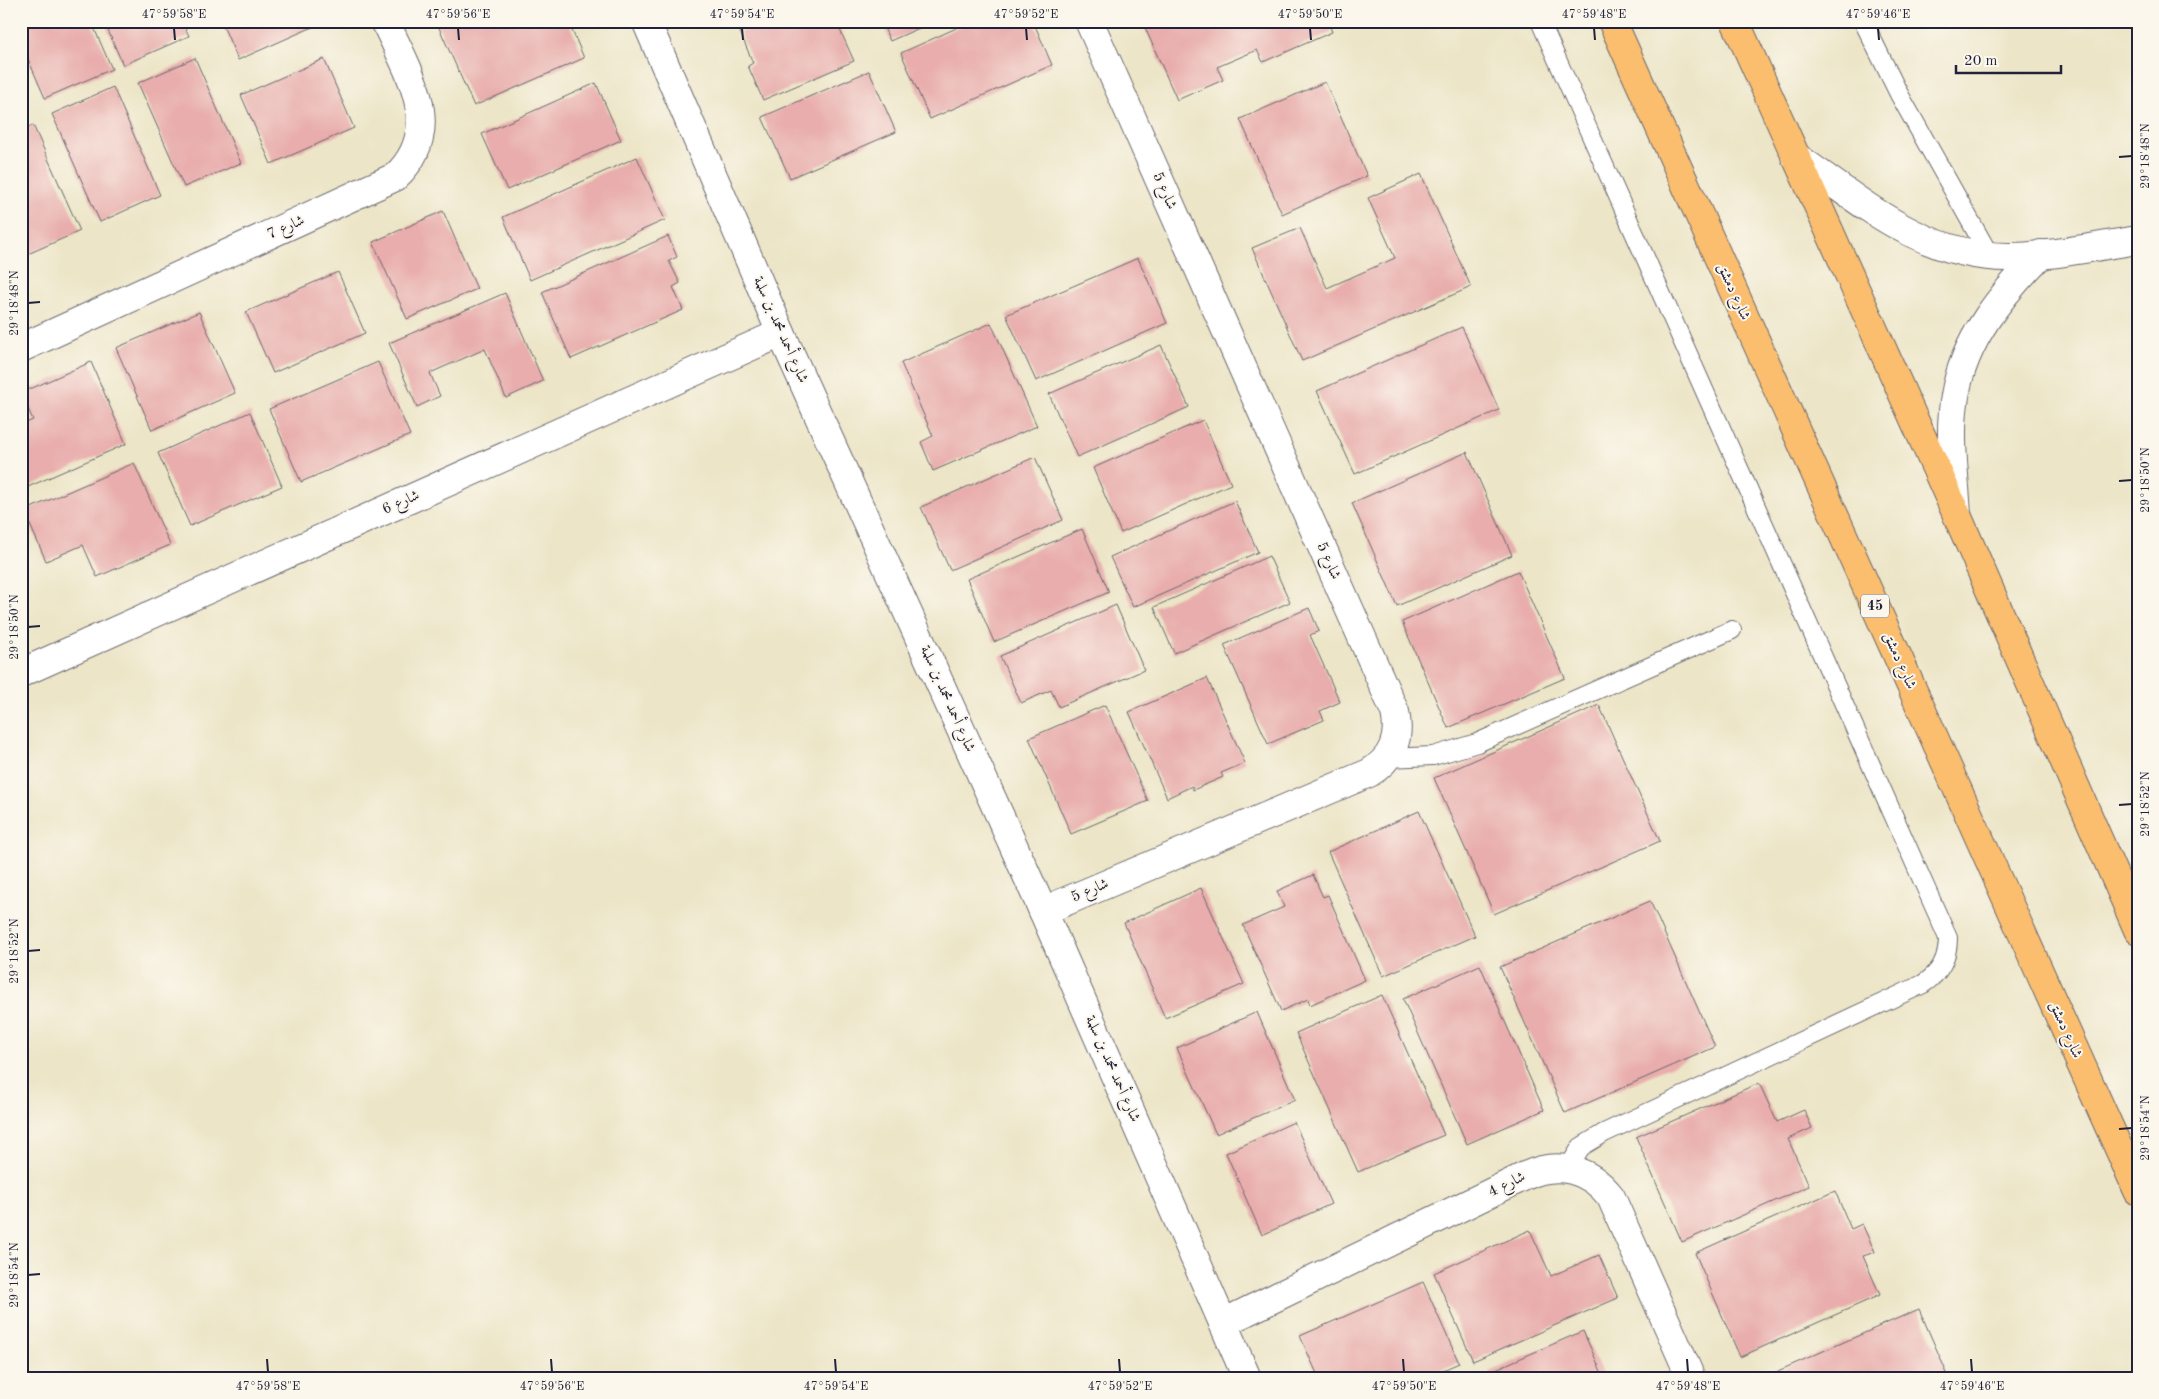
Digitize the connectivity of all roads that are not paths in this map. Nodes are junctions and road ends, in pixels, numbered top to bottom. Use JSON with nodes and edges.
{"nodes":[{"id":1,"x":385,"y":21,"type":"edge"},
{"id":2,"x":646,"y":21,"type":"edge"},
{"id":3,"x":1089,"y":21,"type":"edge"},
{"id":4,"x":1540,"y":21,"type":"edge"},
{"id":5,"x":1612,"y":21,"type":"edge"},
{"id":6,"x":1735,"y":21,"type":"edge"},
{"id":7,"x":1863,"y":21,"type":"edge"},
{"id":8,"x":1795,"y":156,"type":"junction"},
{"id":9,"x":2138,"y":240,"type":"edge"},
{"id":10,"x":2040,"y":254,"type":"junction"},
{"id":11,"x":1990,"y":256,"type":"junction"},
{"id":12,"x":781,"y":333,"type":"junction"},
{"id":13,"x":21,"y":348,"type":"edge"},
{"id":14,"x":1957,"y":515,"type":"junction"},
{"id":15,"x":1732,"y":630,"type":"dead end"},
{"id":16,"x":21,"y":673,"type":"edge"},
{"id":17,"x":1388,"y":758,"type":"junction"},
{"id":18,"x":1044,"y":911,"type":"junction"},
{"id":19,"x":2138,"y":930,"type":"edge"},
{"id":20,"x":1568,"y":1168,"type":"junction"},
{"id":21,"x":2138,"y":1191,"type":"edge"},
{"id":22,"x":1223,"y":1323,"type":"junction"},
{"id":23,"x":1247,"y":1378,"type":"edge"},
{"id":24,"x":1691,"y":1378,"type":"edge"}],
"edges":[{"from":1,"to":13,"type":"street","name":"شارع 7"},
{"from":2,"to":12,"type":"street","name":"شارع أحمد محمد بن سلمة"},
{"from":3,"to":17,"type":"street","name":"شارع 5"},
{"from":4,"to":20,"type":"lane"},
{"from":5,"to":21,"type":"main road","name":"شارع دمشق","number":"45"},
{"from":6,"to":8,"type":"main road"},
{"from":7,"to":11,"type":"lane"},
{"from":8,"to":11,"type":"street"},
{"from":8,"to":14,"type":"main road"},
{"from":9,"to":10,"type":"street"},
{"from":10,"to":11,"type":"street"},
{"from":10,"to":14,"type":"street"},
{"from":12,"to":16,"type":"street","name":"شارع 6"},
{"from":12,"to":18,"type":"street","name":"شارع أحمد محمد بن سلمة"},
{"from":14,"to":19,"type":"main road"},
{"from":15,"to":17,"type":"lane"},
{"from":17,"to":18,"type":"street","name":"شارع 5"},
{"from":18,"to":22,"type":"street","name":"شارع أحمد محمد بن سلمة"},
{"from":20,"to":22,"type":"street","name":"شارع 4"},
{"from":20,"to":24,"type":"street","name":"شارع 4"},
{"from":22,"to":23,"type":"street","name":"شارع أحمد محمد بن سلمة"}]}
